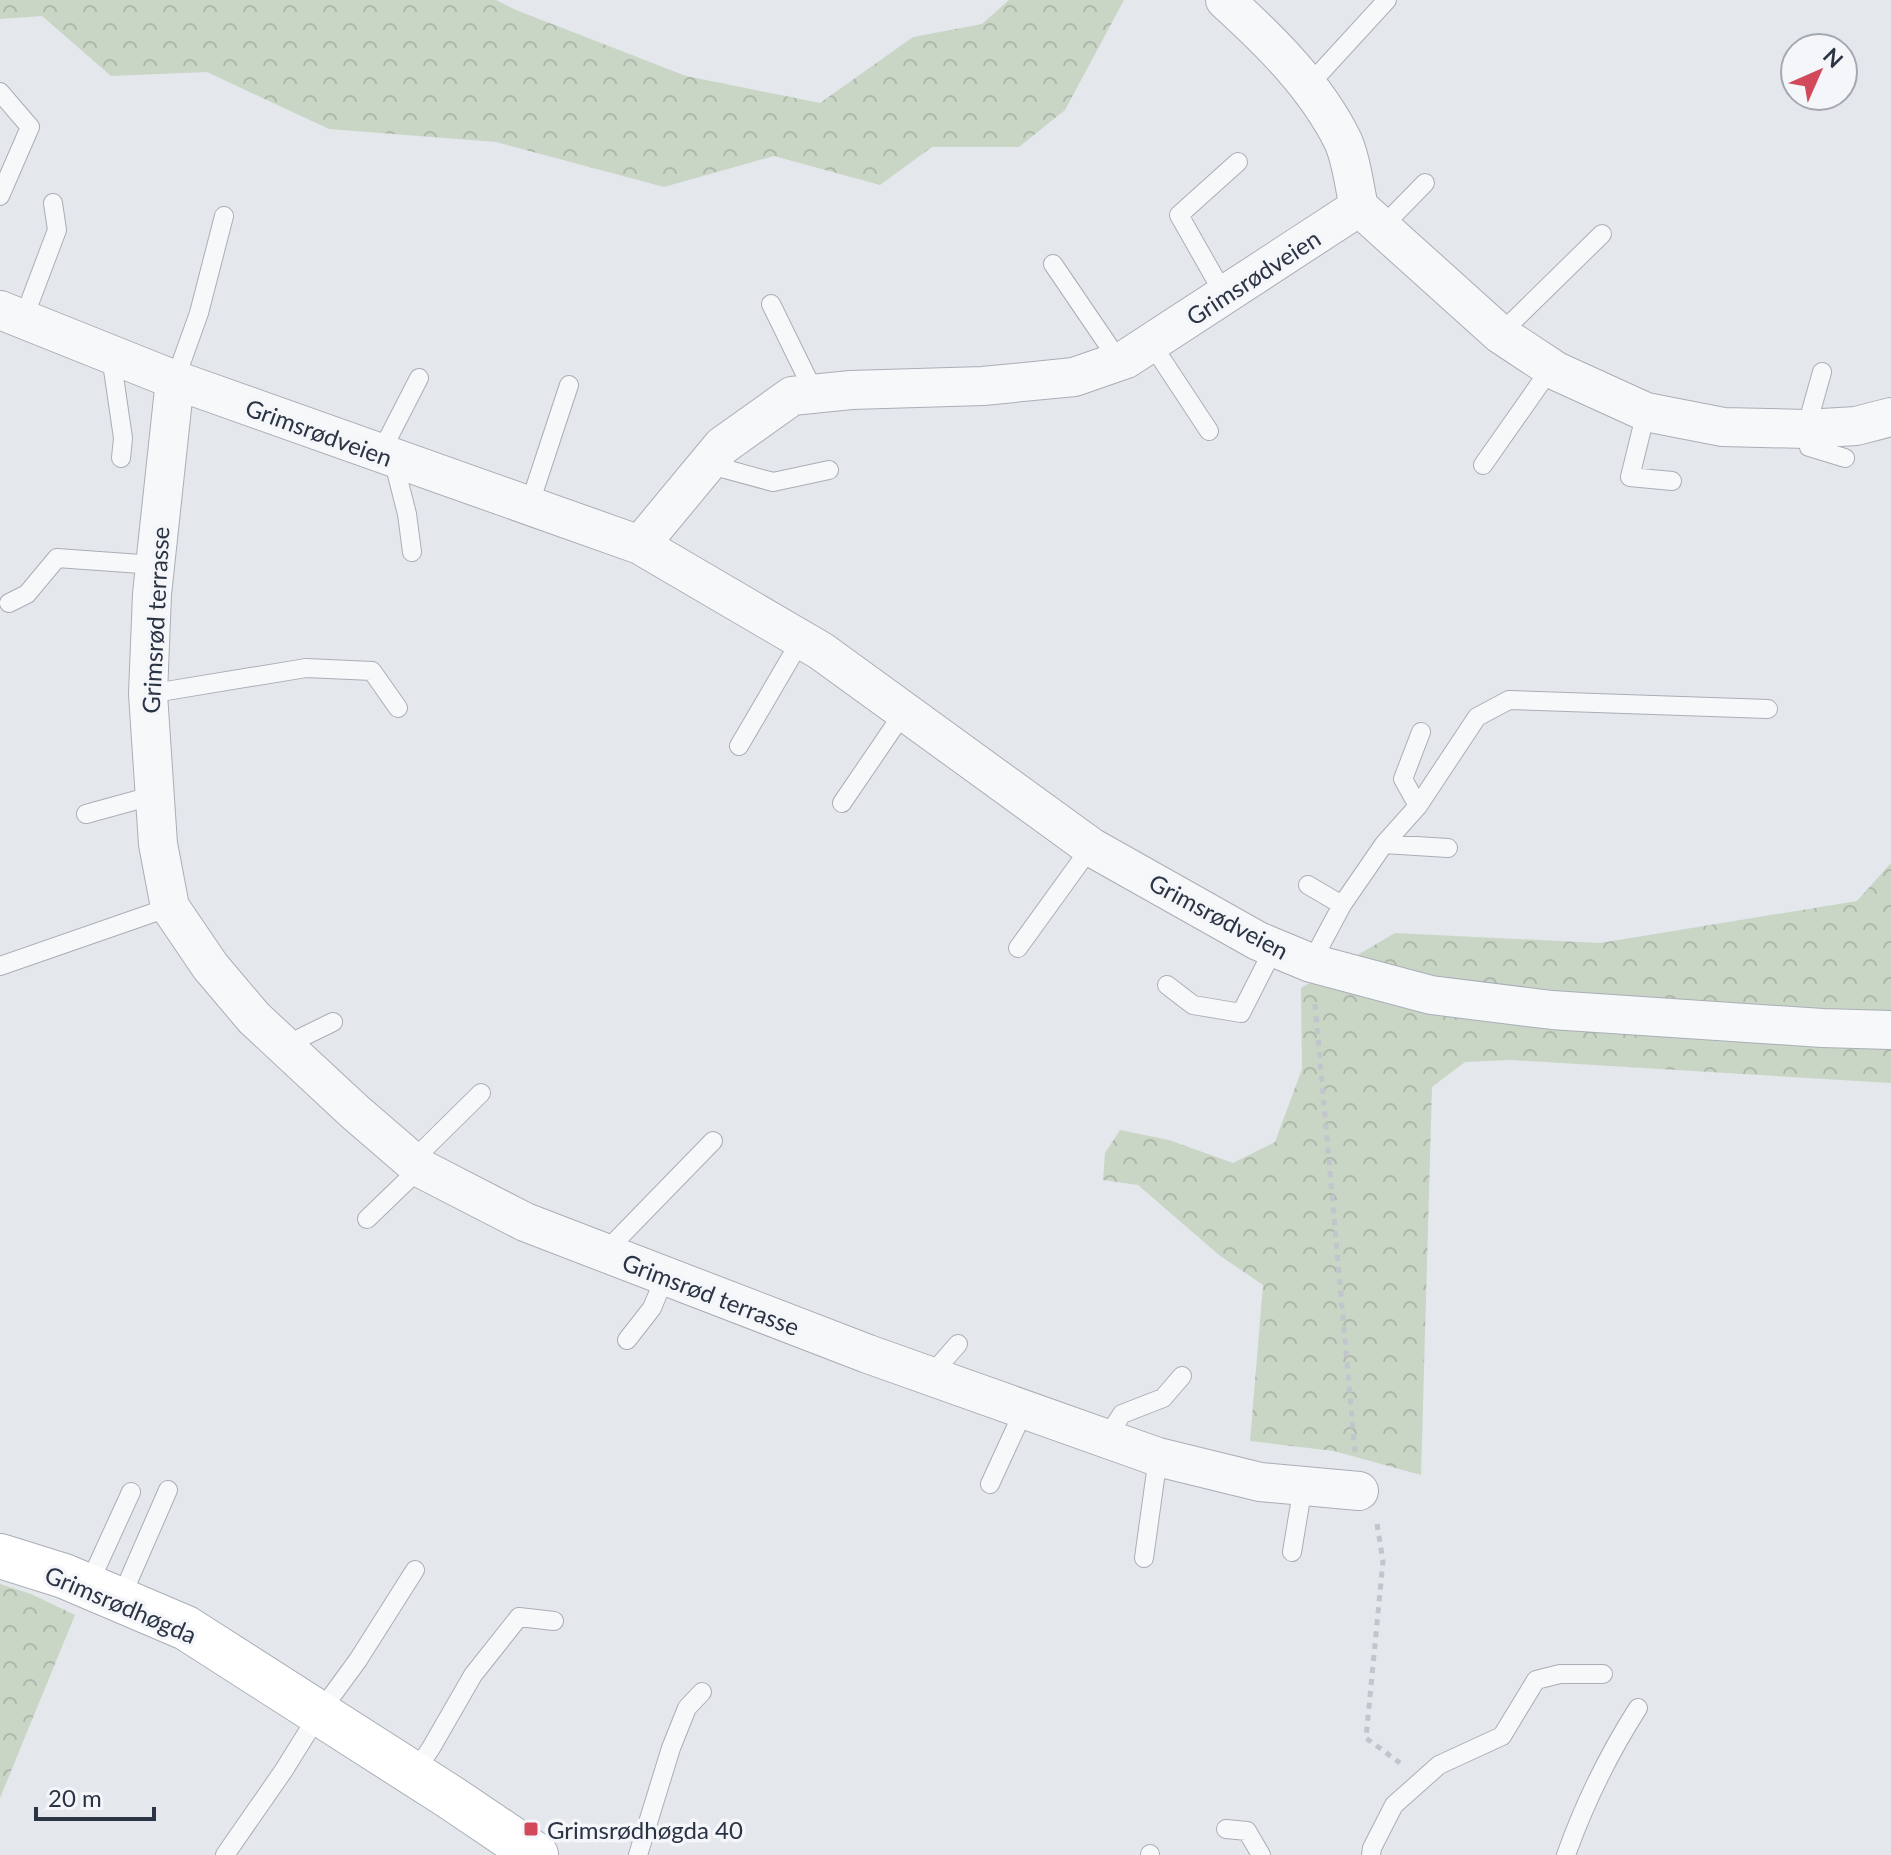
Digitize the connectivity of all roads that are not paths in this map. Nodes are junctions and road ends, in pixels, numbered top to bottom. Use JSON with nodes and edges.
{"nodes":[{"id":1,"x":1225,"y":0,"type":"edge"},
{"id":2,"x":1387,"y":0,"type":"edge"},
{"id":3,"x":1309,"y":85,"type":"junction"},
{"id":4,"x":0,"y":92,"type":"edge"},
{"id":5,"x":1238,"y":162,"type":"dead end"},
{"id":6,"x":1425,"y":183,"type":"dead end"},
{"id":7,"x":0,"y":196,"type":"edge"},
{"id":8,"x":53,"y":203,"type":"dead end"},
{"id":9,"x":224,"y":216,"type":"dead end"},
{"id":10,"x":1370,"y":217,"type":"junction"},
{"id":11,"x":1602,"y":234,"type":"dead end"},
{"id":12,"x":1053,"y":264,"type":"dead end"},
{"id":13,"x":1225,"y":296,"type":"junction"},
{"id":14,"x":771,"y":304,"type":"dead end"},
{"id":15,"x":11,"y":315,"type":"edge"},
{"id":16,"x":1500,"y":334,"type":"junction"},
{"id":17,"x":1151,"y":343,"type":"junction"},
{"id":18,"x":111,"y":356,"type":"junction"},
{"id":19,"x":1119,"y":361,"type":"junction"},
{"id":20,"x":1551,"y":368,"type":"junction"},
{"id":21,"x":1822,"y":372,"type":"dead end"},
{"id":22,"x":419,"y":378,"type":"dead end"},
{"id":23,"x":175,"y":380,"type":"junction"},
{"id":24,"x":569,"y":385,"type":"dead end"},
{"id":25,"x":815,"y":394,"type":"junction"},
{"id":26,"x":1646,"y":412,"type":"junction"},
{"id":27,"x":1891,"y":417,"type":"edge"},
{"id":28,"x":1806,"y":429,"type":"junction"},
{"id":29,"x":1209,"y":431,"type":"dead end"},
{"id":30,"x":387,"y":456,"type":"junction"},
{"id":31,"x":121,"y":458,"type":"dead end"},
{"id":32,"x":1845,"y":458,"type":"dead end"},
{"id":33,"x":707,"y":464,"type":"junction"},
{"id":34,"x":1483,"y":465,"type":"dead end"},
{"id":35,"x":829,"y":470,"type":"dead end"},
{"id":36,"x":1672,"y":481,"type":"dead end"},
{"id":37,"x":529,"y":506,"type":"junction"},
{"id":38,"x":640,"y":545,"type":"junction"},
{"id":39,"x":412,"y":552,"type":"dead end"},
{"id":40,"x":155,"y":565,"type":"junction"},
{"id":41,"x":9,"y":603,"type":"dead end"},
{"id":42,"x":801,"y":640,"type":"junction"},
{"id":43,"x":148,"y":694,"type":"junction"},
{"id":44,"x":398,"y":708,"type":"dead end"},
{"id":45,"x":1768,"y":709,"type":"dead end"},
{"id":46,"x":904,"y":712,"type":"junction"},
{"id":47,"x":1421,"y":732,"type":"dead end"},
{"id":48,"x":739,"y":746,"type":"dead end"},
{"id":49,"x":155,"y":795,"type":"junction"},
{"id":50,"x":842,"y":803,"type":"dead end"},
{"id":51,"x":1418,"y":806,"type":"junction"},
{"id":52,"x":86,"y":814,"type":"dead end"},
{"id":53,"x":1384,"y":844,"type":"junction"},
{"id":54,"x":1091,"y":847,"type":"junction"},
{"id":55,"x":1448,"y":848,"type":"dead end"},
{"id":56,"x":1308,"y":885,"type":"dead end"},
{"id":57,"x":1342,"y":905,"type":"junction"},
{"id":58,"x":170,"y":907,"type":"junction"},
{"id":59,"x":1018,"y":948,"type":"dead end"},
{"id":60,"x":1274,"y":948,"type":"junction"},
{"id":61,"x":1311,"y":963,"type":"junction"},
{"id":62,"x":0,"y":966,"type":"edge"},
{"id":63,"x":1167,"y":985,"type":"dead end"},
{"id":64,"x":333,"y":1022,"type":"dead end"},
{"id":65,"x":1891,"y":1030,"type":"edge"},
{"id":66,"x":284,"y":1046,"type":"junction"},
{"id":67,"x":481,"y":1093,"type":"dead end"},
{"id":68,"x":713,"y":1141,"type":"dead end"},
{"id":69,"x":416,"y":1164,"type":"junction"},
{"id":70,"x":367,"y":1219,"type":"dead end"},
{"id":71,"x":604,"y":1253,"type":"junction"},
{"id":72,"x":665,"y":1277,"type":"junction"},
{"id":73,"x":627,"y":1340,"type":"dead end"},
{"id":74,"x":958,"y":1344,"type":"dead end"},
{"id":75,"x":930,"y":1376,"type":"junction"},
{"id":76,"x":1182,"y":1376,"type":"dead end"},
{"id":77,"x":1024,"y":1410,"type":"junction"},
{"id":78,"x":1106,"y":1438,"type":"junction"},
{"id":79,"x":1158,"y":1457,"type":"junction"},
{"id":80,"x":990,"y":1484,"type":"dead end"},
{"id":81,"x":1303,"y":1486,"type":"junction"},
{"id":82,"x":168,"y":1490,"type":"dead end"},
{"id":83,"x":1359,"y":1491,"type":"road end"},
{"id":84,"x":131,"y":1492,"type":"dead end"},
{"id":85,"x":1292,"y":1552,"type":"dead end"},
{"id":86,"x":0,"y":1556,"type":"edge"},
{"id":87,"x":1144,"y":1558,"type":"dead end"},
{"id":88,"x":415,"y":1570,"type":"dead end"},
{"id":89,"x":104,"y":1593,"type":"junction"},
{"id":90,"x":554,"y":1621,"type":"dead end"},
{"id":91,"x":1603,"y":1674,"type":"dead end"},
{"id":92,"x":702,"y":1692,"type":"dead end"},
{"id":93,"x":1638,"y":1708,"type":"dead end"},
{"id":94,"x":320,"y":1712,"type":"junction"},
{"id":95,"x":414,"y":1773,"type":"junction"},
{"id":96,"x":1226,"y":1829,"type":"dead end"},
{"id":97,"x":225,"y":1855,"type":"edge"},
{"id":98,"x":536,"y":1855,"type":"edge"},
{"id":99,"x":638,"y":1855,"type":"edge"},
{"id":100,"x":1261,"y":1855,"type":"edge"},
{"id":101,"x":1371,"y":1855,"type":"edge"},
{"id":102,"x":1566,"y":1855,"type":"edge"}],
"edges":[{"from":1,"to":3,"type":"street"},
{"from":2,"to":3,"type":"lane"},
{"from":3,"to":10,"type":"street"},
{"from":4,"to":7,"type":"lane"},
{"from":5,"to":13,"type":"lane"},
{"from":6,"to":10,"type":"lane"},
{"from":8,"to":15,"type":"lane"},
{"from":9,"to":23,"type":"lane"},
{"from":10,"to":13,"type":"street","name":"Grimsrødveien"},
{"from":10,"to":16,"type":"street"},
{"from":11,"to":16,"type":"lane"},
{"from":12,"to":19,"type":"lane"},
{"from":13,"to":17,"type":"street","name":"Grimsrødveien"},
{"from":14,"to":25,"type":"lane"},
{"from":15,"to":18,"type":"street","name":"Grimsrødveien"},
{"from":16,"to":20,"type":"street"},
{"from":17,"to":19,"type":"street","name":"Grimsrødveien"},
{"from":17,"to":29,"type":"lane"},
{"from":18,"to":23,"type":"street","name":"Grimsrødveien"},
{"from":18,"to":31,"type":"lane"},
{"from":19,"to":25,"type":"street","name":"Grimsrødveien"},
{"from":20,"to":26,"type":"street"},
{"from":20,"to":34,"type":"lane"},
{"from":21,"to":28,"type":"lane"},
{"from":22,"to":30,"type":"lane"},
{"from":23,"to":30,"type":"street","name":"Grimsrødveien"},
{"from":23,"to":40,"type":"street","name":"Grimsrød terrasse"},
{"from":24,"to":37,"type":"lane"},
{"from":25,"to":33,"type":"street","name":"Grimsrødveien"},
{"from":26,"to":28,"type":"street"},
{"from":26,"to":36,"type":"lane"},
{"from":27,"to":28,"type":"street"},
{"from":28,"to":32,"type":"lane"},
{"from":30,"to":37,"type":"street","name":"Grimsrødveien"},
{"from":30,"to":39,"type":"lane"},
{"from":33,"to":35,"type":"lane"},
{"from":33,"to":38,"type":"street","name":"Grimsrødveien"},
{"from":37,"to":38,"type":"street","name":"Grimsrødveien"},
{"from":38,"to":42,"type":"street","name":"Grimsrødveien"},
{"from":40,"to":41,"type":"lane"},
{"from":40,"to":43,"type":"street","name":"Grimsrød terrasse"},
{"from":42,"to":46,"type":"street","name":"Grimsrødveien"},
{"from":42,"to":48,"type":"lane"},
{"from":43,"to":44,"type":"lane"},
{"from":43,"to":49,"type":"street","name":"Grimsrød terrasse"},
{"from":45,"to":51,"type":"lane"},
{"from":46,"to":50,"type":"lane"},
{"from":46,"to":54,"type":"street","name":"Grimsrødveien"},
{"from":47,"to":51,"type":"lane"},
{"from":49,"to":52,"type":"lane"},
{"from":49,"to":58,"type":"street","name":"Grimsrød terrasse"},
{"from":51,"to":53,"type":"lane"},
{"from":53,"to":55,"type":"lane"},
{"from":53,"to":57,"type":"lane"},
{"from":54,"to":59,"type":"lane"},
{"from":54,"to":60,"type":"street","name":"Grimsrødveien"},
{"from":56,"to":57,"type":"lane"},
{"from":57,"to":61,"type":"lane"},
{"from":58,"to":62,"type":"lane"},
{"from":58,"to":66,"type":"street","name":"Grimsrød terrasse"},
{"from":60,"to":61,"type":"street","name":"Grimsrødveien"},
{"from":60,"to":63,"type":"lane"},
{"from":61,"to":65,"type":"street","name":"Grimsrødveien"},
{"from":64,"to":66,"type":"lane"},
{"from":66,"to":69,"type":"street","name":"Grimsrød terrasse"},
{"from":67,"to":69,"type":"lane"},
{"from":68,"to":71,"type":"lane"},
{"from":69,"to":70,"type":"lane"},
{"from":69,"to":71,"type":"street","name":"Grimsrød terrasse"},
{"from":71,"to":72,"type":"street","name":"Grimsrød terrasse"},
{"from":72,"to":73,"type":"lane"},
{"from":72,"to":75,"type":"street","name":"Grimsrød terrasse"},
{"from":74,"to":75,"type":"lane"},
{"from":75,"to":77,"type":"street","name":"Grimsrød terrasse"},
{"from":76,"to":78,"type":"lane"},
{"from":77,"to":78,"type":"street","name":"Grimsrød terrasse"},
{"from":77,"to":80,"type":"lane"},
{"from":78,"to":79,"type":"street","name":"Grimsrød terrasse"},
{"from":79,"to":81,"type":"street","name":"Grimsrød terrasse"},
{"from":79,"to":87,"type":"lane"},
{"from":81,"to":83,"type":"street","name":"Grimsrød terrasse"},
{"from":81,"to":85,"type":"lane"},
{"from":82,"to":89,"type":"lane"},
{"from":84,"to":89,"type":"lane"},
{"from":86,"to":89,"type":"main road","name":"Grimsrødhøgda"},
{"from":88,"to":94,"type":"lane"},
{"from":89,"to":94,"type":"main road","name":"Grimsrødhøgda"},
{"from":90,"to":95,"type":"lane"},
{"from":91,"to":101,"type":"lane"},
{"from":92,"to":99,"type":"lane"},
{"from":93,"to":102,"type":"lane"},
{"from":94,"to":95,"type":"main road","name":"Grimsrødhøgda"},
{"from":94,"to":97,"type":"lane"},
{"from":95,"to":98,"type":"main road","name":"Grimsrødhøgda"},
{"from":96,"to":100,"type":"lane"}]}
